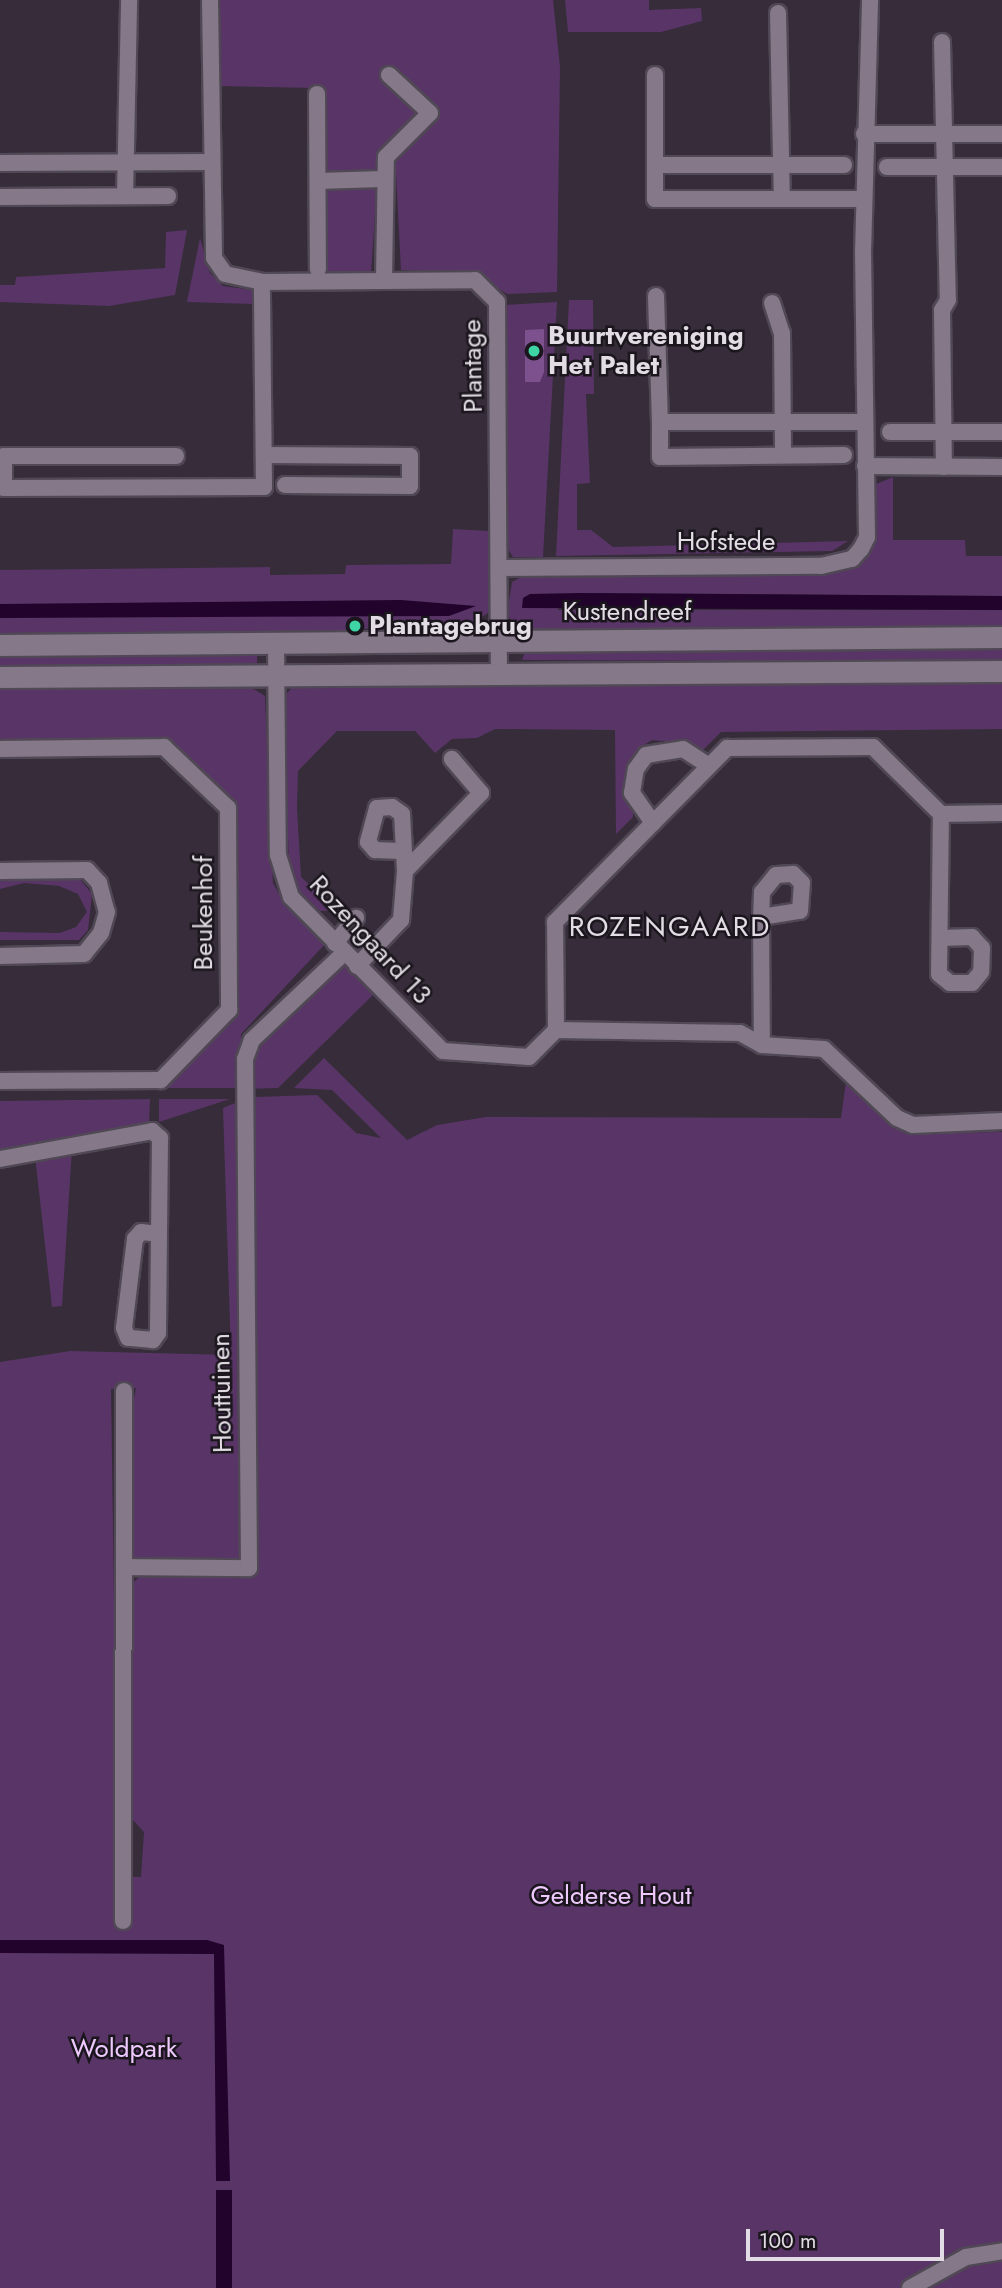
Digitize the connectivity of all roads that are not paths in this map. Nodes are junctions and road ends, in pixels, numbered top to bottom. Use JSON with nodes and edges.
{"nodes":[{"id":1,"x":129,"y":0,"type":"edge"},
{"id":2,"x":210,"y":0,"type":"edge"},
{"id":3,"x":869,"y":5,"type":"edge"},
{"id":4,"x":778,"y":13,"type":"dead end"},
{"id":5,"x":942,"y":42,"type":"dead end"},
{"id":6,"x":390,"y":75,"type":"dead end"},
{"id":7,"x":655,"y":75,"type":"dead end"},
{"id":8,"x":317,"y":94,"type":"dead end"},
{"id":9,"x":864,"y":134,"type":"junction"},
{"id":10,"x":941,"y":134,"type":"junction"},
{"id":11,"x":1002,"y":134,"type":"edge"},
{"id":12,"x":211,"y":162,"type":"junction"},
{"id":13,"x":0,"y":163,"type":"edge"},
{"id":14,"x":125,"y":163,"type":"junction"},
{"id":15,"x":655,"y":164,"type":"junction"},
{"id":16,"x":844,"y":164,"type":"dead end"},
{"id":17,"x":783,"y":165,"type":"junction"},
{"id":18,"x":887,"y":167,"type":"dead end"},
{"id":19,"x":941,"y":167,"type":"junction"},
{"id":20,"x":1002,"y":167,"type":"edge"},
{"id":21,"x":382,"y":179,"type":"junction"},
{"id":22,"x":318,"y":180,"type":"junction"},
{"id":23,"x":125,"y":196,"type":"junction"},
{"id":24,"x":168,"y":196,"type":"dead end"},
{"id":25,"x":0,"y":197,"type":"edge"},
{"id":26,"x":782,"y":199,"type":"junction"},
{"id":27,"x":864,"y":199,"type":"junction"},
{"id":28,"x":317,"y":270,"type":"dead end"},
{"id":29,"x":384,"y":280,"type":"junction"},
{"id":30,"x":262,"y":282,"type":"junction"},
{"id":31,"x":656,"y":296,"type":"dead end"},
{"id":32,"x":772,"y":303,"type":"dead end"},
{"id":33,"x":660,"y":422,"type":"junction"},
{"id":34,"x":865,"y":422,"type":"junction"},
{"id":35,"x":783,"y":424,"type":"junction"},
{"id":36,"x":890,"y":432,"type":"dead end"},
{"id":37,"x":944,"y":432,"type":"junction"},
{"id":38,"x":1002,"y":432,"type":"edge"},
{"id":39,"x":264,"y":455,"type":"junction"},
{"id":40,"x":331,"y":455,"type":"junction"},
{"id":41,"x":783,"y":455,"type":"junction"},
{"id":42,"x":844,"y":455,"type":"dead end"},
{"id":43,"x":123,"y":456,"type":"junction"},
{"id":44,"x":176,"y":456,"type":"dead end"},
{"id":45,"x":865,"y":466,"type":"junction"},
{"id":46,"x":944,"y":467,"type":"junction"},
{"id":47,"x":1002,"y":467,"type":"edge"},
{"id":48,"x":285,"y":485,"type":"dead end"},
{"id":49,"x":331,"y":486,"type":"junction"},
{"id":50,"x":123,"y":487,"type":"junction"},
{"id":51,"x":500,"y":568,"type":"junction"},
{"id":52,"x":1002,"y":637,"type":"edge"},
{"id":53,"x":500,"y":641,"type":"junction"},
{"id":54,"x":0,"y":645,"type":"edge"},
{"id":55,"x":276,"y":645,"type":"junction"},
{"id":56,"x":1002,"y":671,"type":"edge"},
{"id":57,"x":499,"y":673,"type":"junction"},
{"id":58,"x":276,"y":676,"type":"junction"},
{"id":59,"x":0,"y":677,"type":"edge"},
{"id":60,"x":0,"y":749,"type":"edge"},
{"id":61,"x":452,"y":759,"type":"dead end"},
{"id":62,"x":709,"y":766,"type":"junction"},
{"id":63,"x":1002,"y":813,"type":"edge"},
{"id":64,"x":941,"y":814,"type":"junction"},
{"id":65,"x":653,"y":823,"type":"junction"},
{"id":66,"x":401,"y":850,"type":"dead end"},
{"id":67,"x":405,"y":870,"type":"junction"},
{"id":68,"x":0,"y":871,"type":"edge"},
{"id":69,"x":761,"y":917,"type":"dead end"},
{"id":70,"x":356,"y":918,"type":"dead end"},
{"id":71,"x":940,"y":938,"type":"dead end"},
{"id":72,"x":339,"y":948,"type":"junction"},
{"id":73,"x":0,"y":956,"type":"edge"},
{"id":74,"x":357,"y":966,"type":"junction"},
{"id":75,"x":556,"y":1030,"type":"junction"},
{"id":76,"x":762,"y":1045,"type":"junction"},
{"id":77,"x":0,"y":1081,"type":"edge"},
{"id":78,"x":1002,"y":1121,"type":"edge"},
{"id":79,"x":0,"y":1159,"type":"edge"},
{"id":80,"x":159,"y":1234,"type":"junction"},
{"id":81,"x":124,"y":1391,"type":"dead end"},
{"id":82,"x":125,"y":1567,"type":"junction"},
{"id":83,"x":123,"y":1921,"type":"dead end"},
{"id":84,"x":1002,"y":2251,"type":"edge"},
{"id":85,"x":910,"y":2288,"type":"edge"}],
"edges":[{"from":1,"to":14,"type":"street"},
{"from":2,"to":12,"type":"street","name":"Plantage"},
{"from":3,"to":9,"type":"street","name":"Hofstede"},
{"from":4,"to":17,"type":"street"},
{"from":5,"to":10,"type":"street"},
{"from":6,"to":21,"type":"street"},
{"from":7,"to":15,"type":"street"},
{"from":8,"to":22,"type":"street"},
{"from":9,"to":10,"type":"street"},
{"from":9,"to":27,"type":"street","name":"Hofstede"},
{"from":10,"to":11,"type":"street"},
{"from":10,"to":19,"type":"street"},
{"from":12,"to":14,"type":"street"},
{"from":12,"to":30,"type":"street","name":"Plantage"},
{"from":13,"to":14,"type":"street"},
{"from":14,"to":23,"type":"street"},
{"from":15,"to":17,"type":"street"},
{"from":15,"to":26,"type":"street"},
{"from":16,"to":17,"type":"street"},
{"from":17,"to":26,"type":"street"},
{"from":18,"to":19,"type":"street"},
{"from":19,"to":20,"type":"street"},
{"from":19,"to":37,"type":"street"},
{"from":21,"to":22,"type":"street"},
{"from":21,"to":29,"type":"street"},
{"from":22,"to":28,"type":"street"},
{"from":23,"to":24,"type":"street"},
{"from":23,"to":25,"type":"street"},
{"from":26,"to":27,"type":"street"},
{"from":27,"to":34,"type":"street","name":"Hofstede"},
{"from":29,"to":30,"type":"street","name":"Plantage"},
{"from":29,"to":51,"type":"street","name":"Plantage"},
{"from":30,"to":39,"type":"street"},
{"from":31,"to":33,"type":"street"},
{"from":32,"to":35,"type":"street"},
{"from":33,"to":35,"type":"street"},
{"from":33,"to":41,"type":"street"},
{"from":34,"to":35,"type":"street"},
{"from":34,"to":45,"type":"street","name":"Hofstede"},
{"from":35,"to":41,"type":"street"},
{"from":36,"to":37,"type":"street"},
{"from":37,"to":38,"type":"street"},
{"from":37,"to":46,"type":"street"},
{"from":39,"to":40,"type":"street"},
{"from":39,"to":50,"type":"street"},
{"from":40,"to":49,"type":"street"},
{"from":40,"to":49,"type":"street"},
{"from":41,"to":42,"type":"street"},
{"from":43,"to":44,"type":"street"},
{"from":43,"to":50,"type":"street"},
{"from":43,"to":50,"type":"street"},
{"from":45,"to":46,"type":"street"},
{"from":45,"to":51,"type":"street","name":"Hofstede"},
{"from":46,"to":47,"type":"street"},
{"from":48,"to":49,"type":"street"},
{"from":51,"to":53,"type":"street","name":"Plantage"},
{"from":52,"to":53,"type":"main road","name":"Kustendreef"},
{"from":53,"to":55,"type":"main road","name":"Kustendreef"},
{"from":53,"to":57,"type":"street","name":"Plantage"},
{"from":54,"to":55,"type":"main road","name":"Kustendreef"},
{"from":55,"to":58,"type":"street","name":"Rozengaard 13"},
{"from":56,"to":57,"type":"main road"},
{"from":57,"to":58,"type":"main road"},
{"from":58,"to":59,"type":"main road"},
{"from":58,"to":72,"type":"street","name":"Rozengaard 13"},
{"from":60,"to":77,"type":"street","name":"Beukenhof"},
{"from":61,"to":67,"type":"street"},
{"from":62,"to":64,"type":"street"},
{"from":62,"to":65,"type":"street"},
{"from":62,"to":65,"type":"street"},
{"from":63,"to":64,"type":"street"},
{"from":64,"to":71,"type":"street"},
{"from":65,"to":75,"type":"street"},
{"from":66,"to":67,"type":"street"},
{"from":67,"to":74,"type":"street"},
{"from":68,"to":73,"type":"street"},
{"from":69,"to":76,"type":"street"},
{"from":70,"to":72,"type":"street"},
{"from":72,"to":74,"type":"street","name":"Rozengaard 13"},
{"from":72,"to":82,"type":"street","name":"Houttuinen"},
{"from":74,"to":75,"type":"street","name":"Rozengaard 13"},
{"from":75,"to":76,"type":"street"},
{"from":76,"to":78,"type":"street"},
{"from":79,"to":80,"type":"street"},
{"from":80,"to":80,"type":"street"},
{"from":81,"to":82,"type":"street"},
{"from":82,"to":83,"type":"street"},
{"from":84,"to":85,"type":"street"}]}
